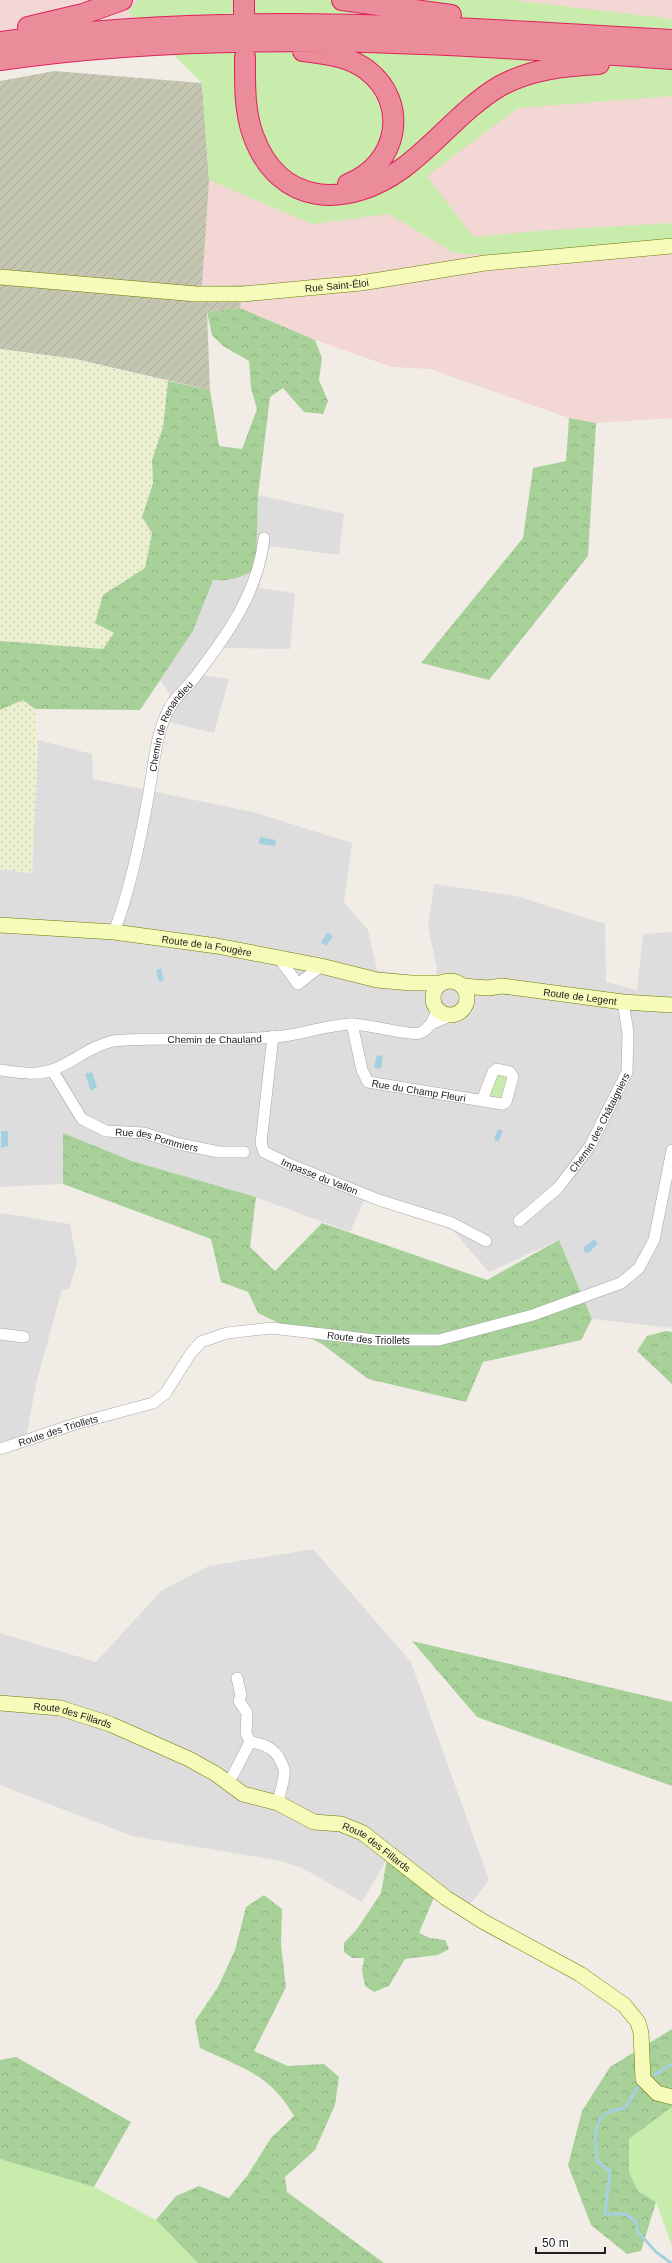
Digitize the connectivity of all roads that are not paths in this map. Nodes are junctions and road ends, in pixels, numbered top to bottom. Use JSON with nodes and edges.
{"nodes":[{"id":1,"x":122,"y":0,"type":"edge"},
{"id":2,"x":342,"y":0,"type":"edge"},
{"id":3,"x":0,"y":34,"type":"edge"},
{"id":4,"x":614,"y":37,"type":"junction"},
{"id":5,"x":672,"y":40,"type":"edge"},
{"id":6,"x":0,"y":42,"type":"edge"},
{"id":7,"x":230,"y":42,"type":"junction"},
{"id":8,"x":672,"y":59,"type":"edge"},
{"id":9,"x":0,"y":60,"type":"edge"},
{"id":10,"x":672,"y":246,"type":"edge"},
{"id":11,"x":0,"y":277,"type":"edge"},
{"id":12,"x":264,"y":538,"type":"dead end"},
{"id":13,"x":0,"y":925,"type":"edge"},
{"id":14,"x":114,"y":932,"type":"junction"},
{"id":15,"x":278,"y":957,"type":"junction"},
{"id":16,"x":321,"y":966,"type":"junction"},
{"id":17,"x":411,"y":983,"type":"junction"},
{"id":18,"x":442,"y":984,"type":"junction"},
{"id":19,"x":462,"y":986,"type":"junction"},
{"id":20,"x":488,"y":988,"type":"junction"},
{"id":21,"x":623,"y":1002,"type":"junction"},
{"id":22,"x":466,"y":1003,"type":"junction"},
{"id":23,"x":672,"y":1005,"type":"edge"},
{"id":24,"x":441,"y":1007,"type":"junction"},
{"id":25,"x":352,"y":1024,"type":"junction"},
{"id":26,"x":273,"y":1036,"type":"junction"},
{"id":27,"x":0,"y":1070,"type":"edge"},
{"id":28,"x":52,"y":1070,"type":"junction"},
{"id":29,"x":482,"y":1100,"type":"dead end"},
{"id":30,"x":672,"y":1150,"type":"edge"},
{"id":31,"x":244,"y":1152,"type":"dead end"},
{"id":32,"x":519,"y":1220,"type":"dead end"},
{"id":33,"x":486,"y":1241,"type":"dead end"},
{"id":34,"x":0,"y":1334,"type":"edge"},
{"id":35,"x":24,"y":1336,"type":"dead end"},
{"id":36,"x":0,"y":1449,"type":"edge"},
{"id":37,"x":237,"y":1678,"type":"dead end"},
{"id":38,"x":0,"y":1703,"type":"edge"},
{"id":39,"x":250,"y":1742,"type":"junction"},
{"id":40,"x":226,"y":1783,"type":"junction"},
{"id":41,"x":278,"y":1803,"type":"junction"},
{"id":42,"x":672,"y":2097,"type":"edge"}],
"edges":[{"from":1,"to":3,"type":"highway"},
{"from":2,"to":4,"type":"highway"},
{"from":4,"to":5,"type":"highway"},
{"from":4,"to":6,"type":"highway"},
{"from":7,"to":8,"type":"highway"},
{"from":7,"to":8,"type":"highway"},
{"from":7,"to":9,"type":"highway"},
{"from":10,"to":11,"type":"street","name":"Rue Saint-Éloi"},
{"from":12,"to":14,"type":"street","name":"Chemin de Renandieu"},
{"from":13,"to":14,"type":"street","name":"Route de la Fougère"},
{"from":14,"to":15,"type":"street","name":"Route de la Fougère"},
{"from":15,"to":16,"type":"street","name":"Route de la Fougère"},
{"from":15,"to":16,"type":"street"},
{"from":16,"to":17,"type":"street","name":"Route de la Fougère"},
{"from":17,"to":18,"type":"street","name":"Route de la Fougère"},
{"from":17,"to":24,"type":"street","name":"Route de la Fougère"},
{"from":18,"to":19,"type":"street"},
{"from":18,"to":24,"type":"street"},
{"from":19,"to":20,"type":"street","name":"Route de Legent"},
{"from":19,"to":22,"type":"street"},
{"from":20,"to":21,"type":"street","name":"Route de Legent"},
{"from":20,"to":22,"type":"street"},
{"from":21,"to":23,"type":"street","name":"Route de Legent"},
{"from":21,"to":32,"type":"street","name":"Chemin des Châtaigniers"},
{"from":22,"to":24,"type":"street"},
{"from":24,"to":25,"type":"street","name":"Chemin de Chauland"},
{"from":25,"to":26,"type":"street","name":"Chemin de Chauland"},
{"from":25,"to":29,"type":"street","name":"Rue du Champ Fleuri"},
{"from":26,"to":28,"type":"street","name":"Chemin de Chauland"},
{"from":26,"to":33,"type":"street","name":"Impasse du Vallon"},
{"from":27,"to":28,"type":"street","name":"Chemin de Chauland"},
{"from":28,"to":31,"type":"street","name":"Rue des Pommiers"},
{"from":30,"to":36,"type":"street","name":"Route des Triollets"},
{"from":34,"to":35,"type":"street"},
{"from":37,"to":39,"type":"street"},
{"from":38,"to":40,"type":"street","name":"Route des Fillards"},
{"from":39,"to":40,"type":"street"},
{"from":39,"to":41,"type":"street"},
{"from":40,"to":41,"type":"street","name":"Route des Fillards"},
{"from":41,"to":42,"type":"street","name":"Route des Fillards"}]}
